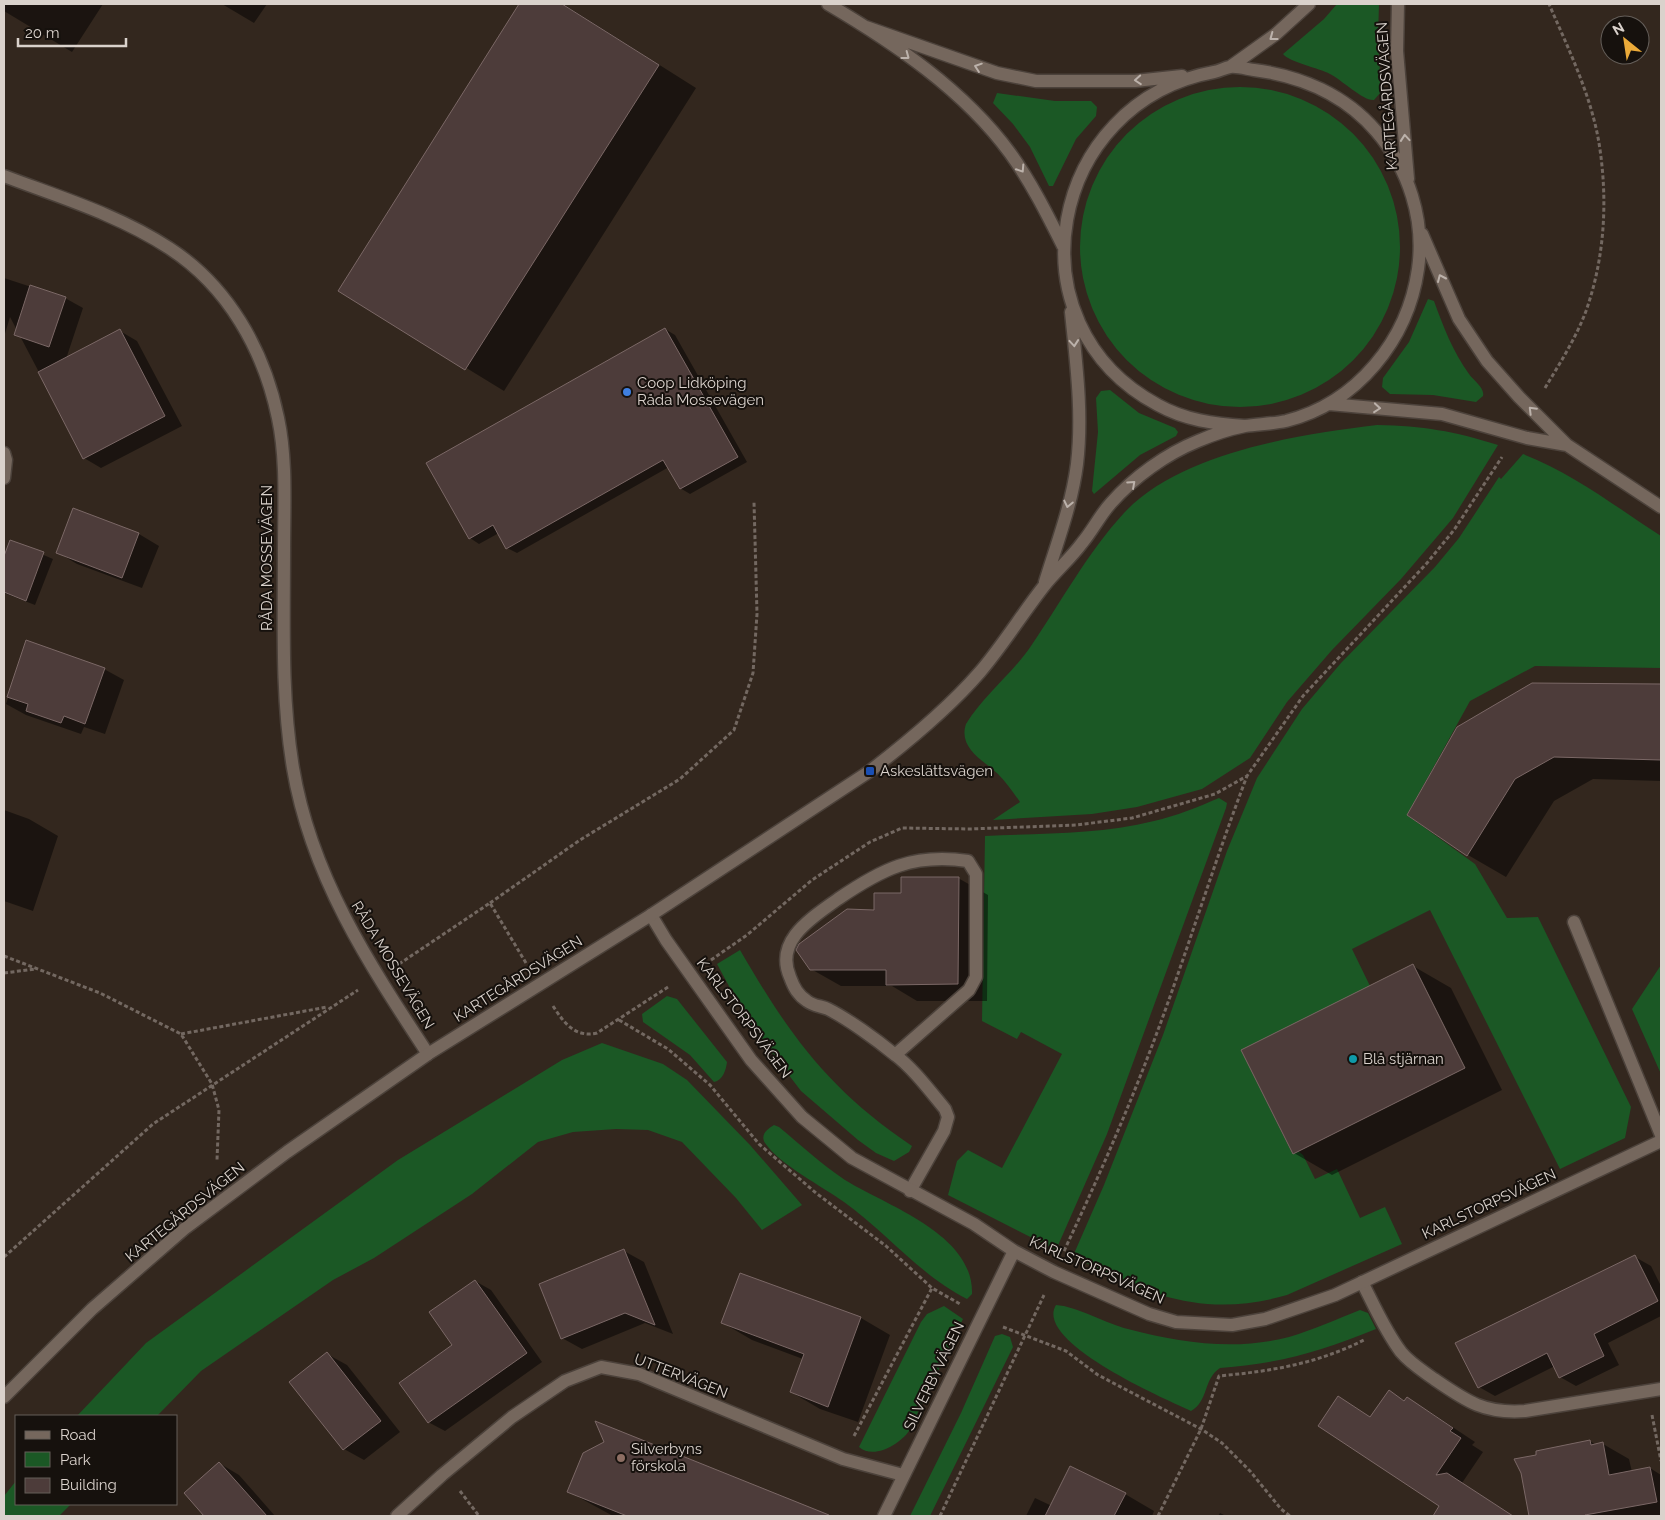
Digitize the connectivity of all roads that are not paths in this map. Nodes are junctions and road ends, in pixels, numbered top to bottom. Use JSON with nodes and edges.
{"nodes":[{"id":1,"x":828,"y":4,"type":"edge"},
{"id":2,"x":1309,"y":4,"type":"edge"},
{"id":3,"x":1398,"y":4,"type":"edge"},
{"id":4,"x":866,"y":27,"type":"junction"},
{"id":5,"x":1230,"y":67,"type":"junction"},
{"id":6,"x":1204,"y":74,"type":"junction"},
{"id":7,"x":4,"y":176,"type":"edge"},
{"id":8,"x":1409,"y":186,"type":"junction"},
{"id":9,"x":1419,"y":226,"type":"junction"},
{"id":10,"x":1063,"y":246,"type":"junction"},
{"id":11,"x":1070,"y":294,"type":"junction"},
{"id":12,"x":1329,"y":404,"type":"junction"},
{"id":13,"x":1245,"y":426,"type":"junction"},
{"id":14,"x":1567,"y":445,"type":"junction"},
{"id":15,"x":4,"y":453,"type":"edge"},
{"id":16,"x":4,"y":478,"type":"edge"},
{"id":17,"x":1661,"y":507,"type":"edge"},
{"id":18,"x":1044,"y":587,"type":"junction"},
{"id":19,"x":651,"y":915,"type":"junction"},
{"id":20,"x":1574,"y":922,"type":"dead end"},
{"id":21,"x":428,"y":1054,"type":"junction"},
{"id":22,"x":896,"y":1055,"type":"junction"},
{"id":23,"x":1661,"y":1136,"type":"edge"},
{"id":24,"x":1661,"y":1141,"type":"edge"},
{"id":25,"x":910,"y":1191,"type":"junction"},
{"id":26,"x":1014,"y":1251,"type":"junction"},
{"id":27,"x":1362,"y":1282,"type":"junction"},
{"id":28,"x":1661,"y":1389,"type":"edge"},
{"id":29,"x":4,"y":1398,"type":"edge"},
{"id":30,"x":904,"y":1475,"type":"junction"},
{"id":31,"x":397,"y":1516,"type":"edge"},
{"id":32,"x":884,"y":1516,"type":"edge"}],
"edges":[{"from":1,"to":4,"type":"street"},
{"from":2,"to":5,"type":"street","one_way":true},
{"from":8,"to":3,"type":"street","name":"KARTEGÅRDSVÄGEN","one_way":true},
{"from":6,"to":4,"type":"street","one_way":true},
{"from":4,"to":10,"type":"street","one_way":true},
{"from":5,"to":6,"type":"street"},
{"from":5,"to":8,"type":"street"},
{"from":6,"to":10,"type":"street"},
{"from":7,"to":21,"type":"street","name":"RÅDA MOSSEVÄGEN"},
{"from":8,"to":9,"type":"street"},
{"from":9,"to":12,"type":"street"},
{"from":14,"to":9,"type":"street","one_way":true},
{"from":10,"to":11,"type":"street"},
{"from":11,"to":13,"type":"street"},
{"from":11,"to":18,"type":"street","name":"KARTEGÅRDSVÄGEN","one_way":true},
{"from":12,"to":13,"type":"street"},
{"from":12,"to":14,"type":"street","one_way":true},
{"from":18,"to":13,"type":"street","name":"KARTEGÅRDSVÄGEN","one_way":true},
{"from":14,"to":17,"type":"street"},
{"from":15,"to":16,"type":"street"},
{"from":18,"to":19,"type":"street","name":"KARTEGÅRDSVÄGEN"},
{"from":19,"to":21,"type":"street","name":"KARTEGÅRDSVÄGEN"},
{"from":19,"to":25,"type":"street","name":"KARLSTORPSVÄGEN"},
{"from":20,"to":23,"type":"street"},
{"from":21,"to":29,"type":"street","name":"KARTEGÅRDSVÄGEN"},
{"from":22,"to":22,"type":"street"},
{"from":22,"to":25,"type":"street"},
{"from":24,"to":27,"type":"street","name":"KARLSTORPSVÄGEN"},
{"from":25,"to":26,"type":"street","name":"KARLSTORPSVÄGEN"},
{"from":26,"to":27,"type":"street","name":"KARLSTORPSVÄGEN"},
{"from":26,"to":30,"type":"street","name":"SILVERBYVÄGEN"},
{"from":27,"to":28,"type":"street"},
{"from":30,"to":31,"type":"street","name":"UTTERVÄGEN"},
{"from":30,"to":32,"type":"street","name":"SILVERBYVÄGEN"}]}
